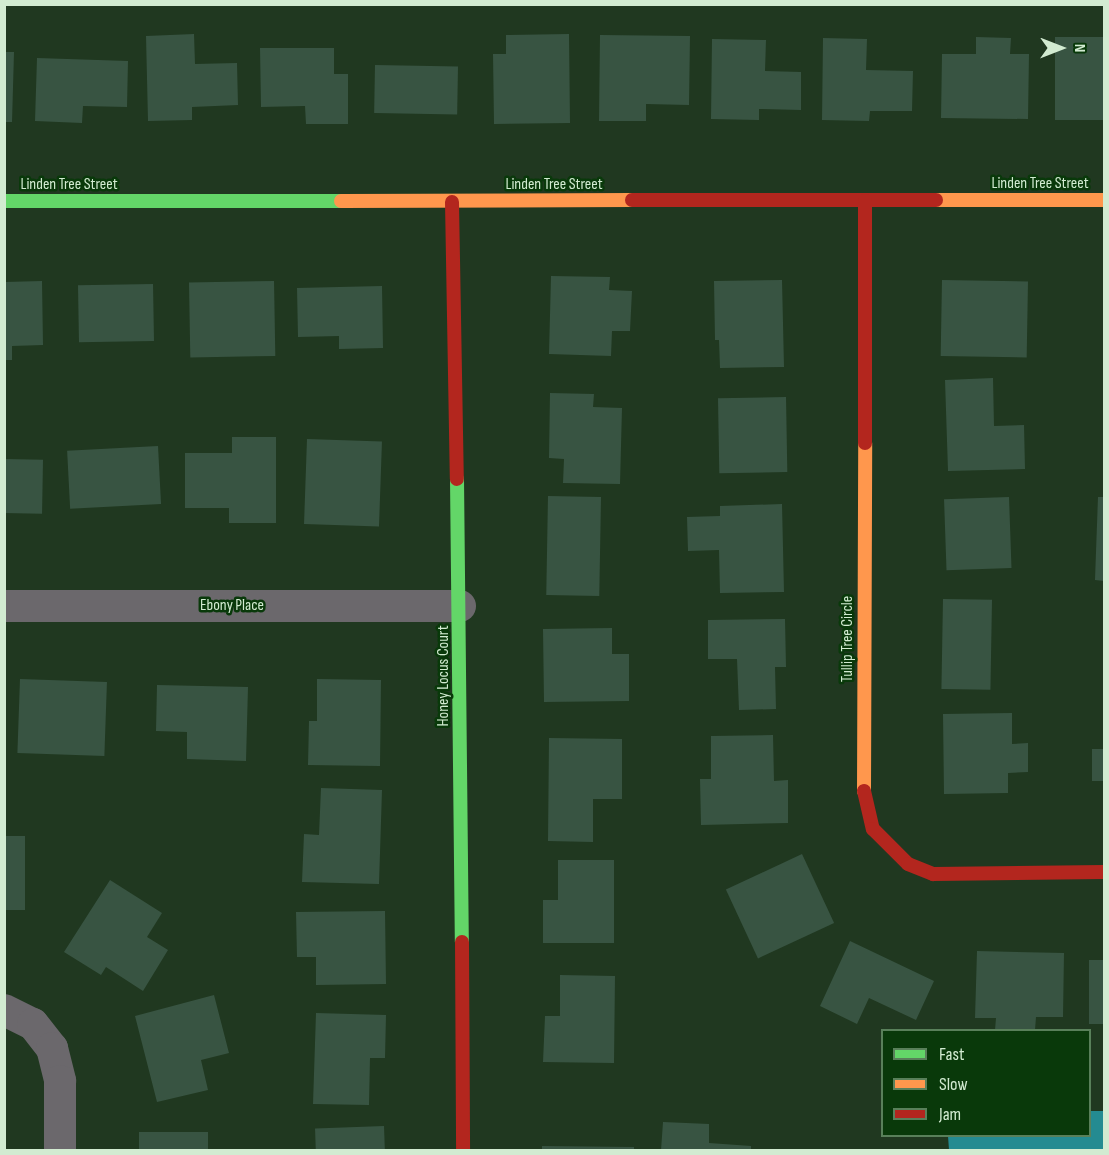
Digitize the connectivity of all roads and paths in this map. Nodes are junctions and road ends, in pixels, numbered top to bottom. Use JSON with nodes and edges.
{"nodes":[{"id":1,"x":1104,"y":200,"type":"edge"},
{"id":2,"x":4,"y":201,"type":"edge"},
{"id":3,"x":865,"y":201,"type":"junction"},
{"id":4,"x":452,"y":202,"type":"junction"},
{"id":5,"x":4,"y":606,"type":"edge"},
{"id":6,"x":460,"y":606,"type":"junction"},
{"id":7,"x":1104,"y":872,"type":"edge"},
{"id":8,"x":4,"y":1010,"type":"edge"},
{"id":9,"x":60,"y":1150,"type":"edge"},
{"id":10,"x":463,"y":1150,"type":"edge"}],
"edges":[{"from":1,"to":3,"type":"street","name":"Linden Tree Street"},
{"from":2,"to":4,"type":"street","name":"Linden Tree Street"},
{"from":3,"to":4,"type":"street","name":"Linden Tree Street"},
{"from":3,"to":7,"type":"street","name":"Tullip Tree Circle"},
{"from":4,"to":6,"type":"street","name":"Honey Locus Court"},
{"from":5,"to":6,"type":"street","name":"Ebony Place"},
{"from":6,"to":10,"type":"street","name":"Honey Locus Court"},
{"from":8,"to":9,"type":"street"}]}
